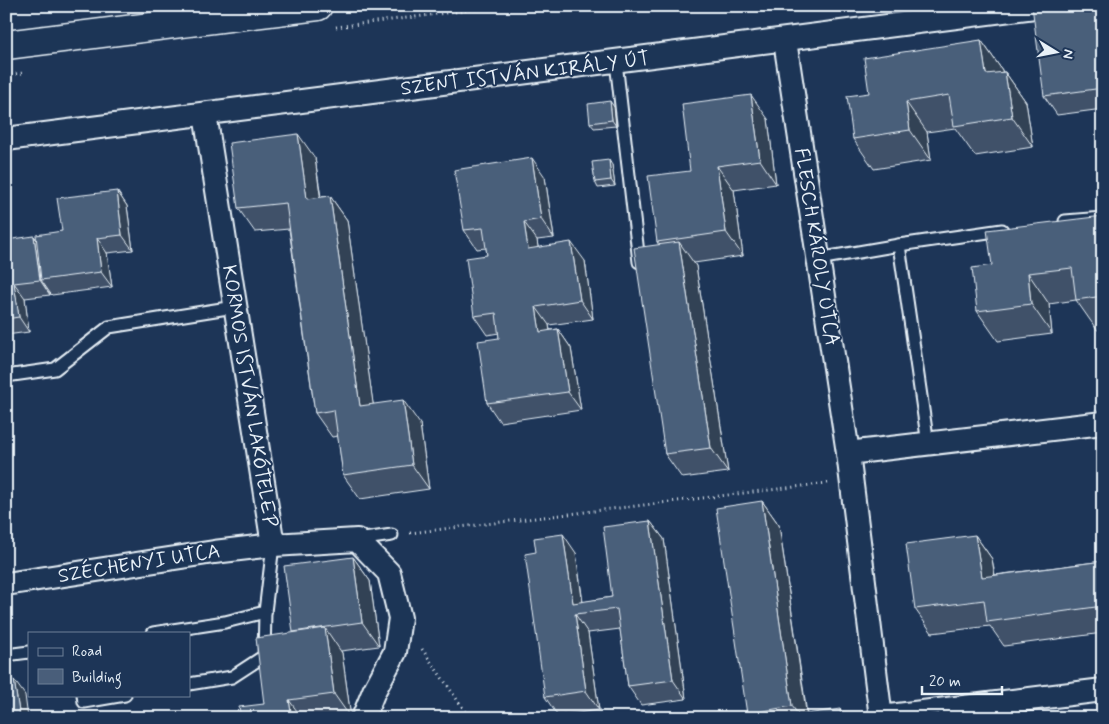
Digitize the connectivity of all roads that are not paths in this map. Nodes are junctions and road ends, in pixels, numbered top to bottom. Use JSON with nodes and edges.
{"nodes":[{"id":1,"x":318,"y":6,"type":"edge"},
{"id":2,"x":1043,"y":6,"type":"edge"},
{"id":3,"x":785,"y":41,"type":"junction"},
{"id":4,"x":6,"y":45,"type":"edge"},
{"id":5,"x":616,"y":62,"type":"junction"},
{"id":6,"x":205,"y":114,"type":"junction"},
{"id":7,"x":6,"y":139,"type":"edge"},
{"id":8,"x":1103,"y":218,"type":"edge"},
{"id":9,"x":1056,"y":223,"type":"edge"},
{"id":10,"x":1016,"y":228,"type":"edge"},
{"id":11,"x":899,"y":245,"type":"junction"},
{"id":12,"x":818,"y":259,"type":"junction"},
{"id":13,"x":640,"y":270,"type":"edge"},
{"id":14,"x":234,"y":307,"type":"junction"},
{"id":15,"x":6,"y":376,"type":"edge"},
{"id":16,"x":1103,"y":423,"type":"edge"},
{"id":17,"x":928,"y":444,"type":"junction"},
{"id":18,"x":848,"y":453,"type":"junction"},
{"id":19,"x":392,"y":535,"type":"road end"},
{"id":20,"x":356,"y":540,"type":"junction"},
{"id":21,"x":273,"y":545,"type":"junction"},
{"id":22,"x":6,"y":584,"type":"edge"},
{"id":23,"x":265,"y":612,"type":"junction"},
{"id":24,"x":160,"y":632,"type":"edge"},
{"id":25,"x":28,"y":652,"type":"edge"},
{"id":26,"x":6,"y":655,"type":"edge"},
{"id":27,"x":190,"y":684,"type":"edge"},
{"id":28,"x":1102,"y":692,"type":"edge"},
{"id":29,"x":83,"y":696,"type":"edge"},
{"id":30,"x":119,"y":696,"type":"edge"},
{"id":31,"x":362,"y":718,"type":"edge"},
{"id":32,"x":881,"y":718,"type":"edge"}],
"edges":[{"from":1,"to":4,"type":"main road"},
{"from":2,"to":3,"type":"street","name":"SZENT ISTVÁN KIRÁLY ÚT"},
{"from":3,"to":5,"type":"street","name":"SZENT ISTVÁN KIRÁLY ÚT"},
{"from":3,"to":12,"type":"street","name":"FLESCH KÁROLY UTCA"},
{"from":5,"to":6,"type":"street","name":"SZENT ISTVÁN KIRÁLY ÚT"},
{"from":5,"to":13,"type":"lane"},
{"from":6,"to":7,"type":"street","name":"SZENT ISTVÁN KIRÁLY ÚT"},
{"from":6,"to":14,"type":"street","name":"KORMOS ISTVÁN LAKÓTELEP"},
{"from":8,"to":9,"type":"lane"},
{"from":10,"to":11,"type":"lane"},
{"from":11,"to":12,"type":"lane"},
{"from":11,"to":17,"type":"lane"},
{"from":12,"to":18,"type":"street","name":"FLESCH KÁROLY UTCA"},
{"from":14,"to":15,"type":"lane"},
{"from":14,"to":21,"type":"street","name":"KORMOS ISTVÁN LAKÓTELEP"},
{"from":16,"to":17,"type":"street"},
{"from":17,"to":18,"type":"street"},
{"from":18,"to":32,"type":"street","name":"FLESCH KÁROLY UTCA"},
{"from":19,"to":20,"type":"lane"},
{"from":20,"to":21,"type":"street","name":"KORMOS ISTVÁN LAKÓTELEP"},
{"from":20,"to":31,"type":"street"},
{"from":21,"to":22,"type":"street","name":"SZÉCHENYI UTCA"},
{"from":21,"to":23,"type":"lane"},
{"from":23,"to":24,"type":"lane"},
{"from":23,"to":27,"type":"lane"},
{"from":25,"to":26,"type":"lane"},
{"from":28,"to":32,"type":"street","name":"FLESCH KÁROLY UTCA"},
{"from":29,"to":30,"type":"lane"}]}
